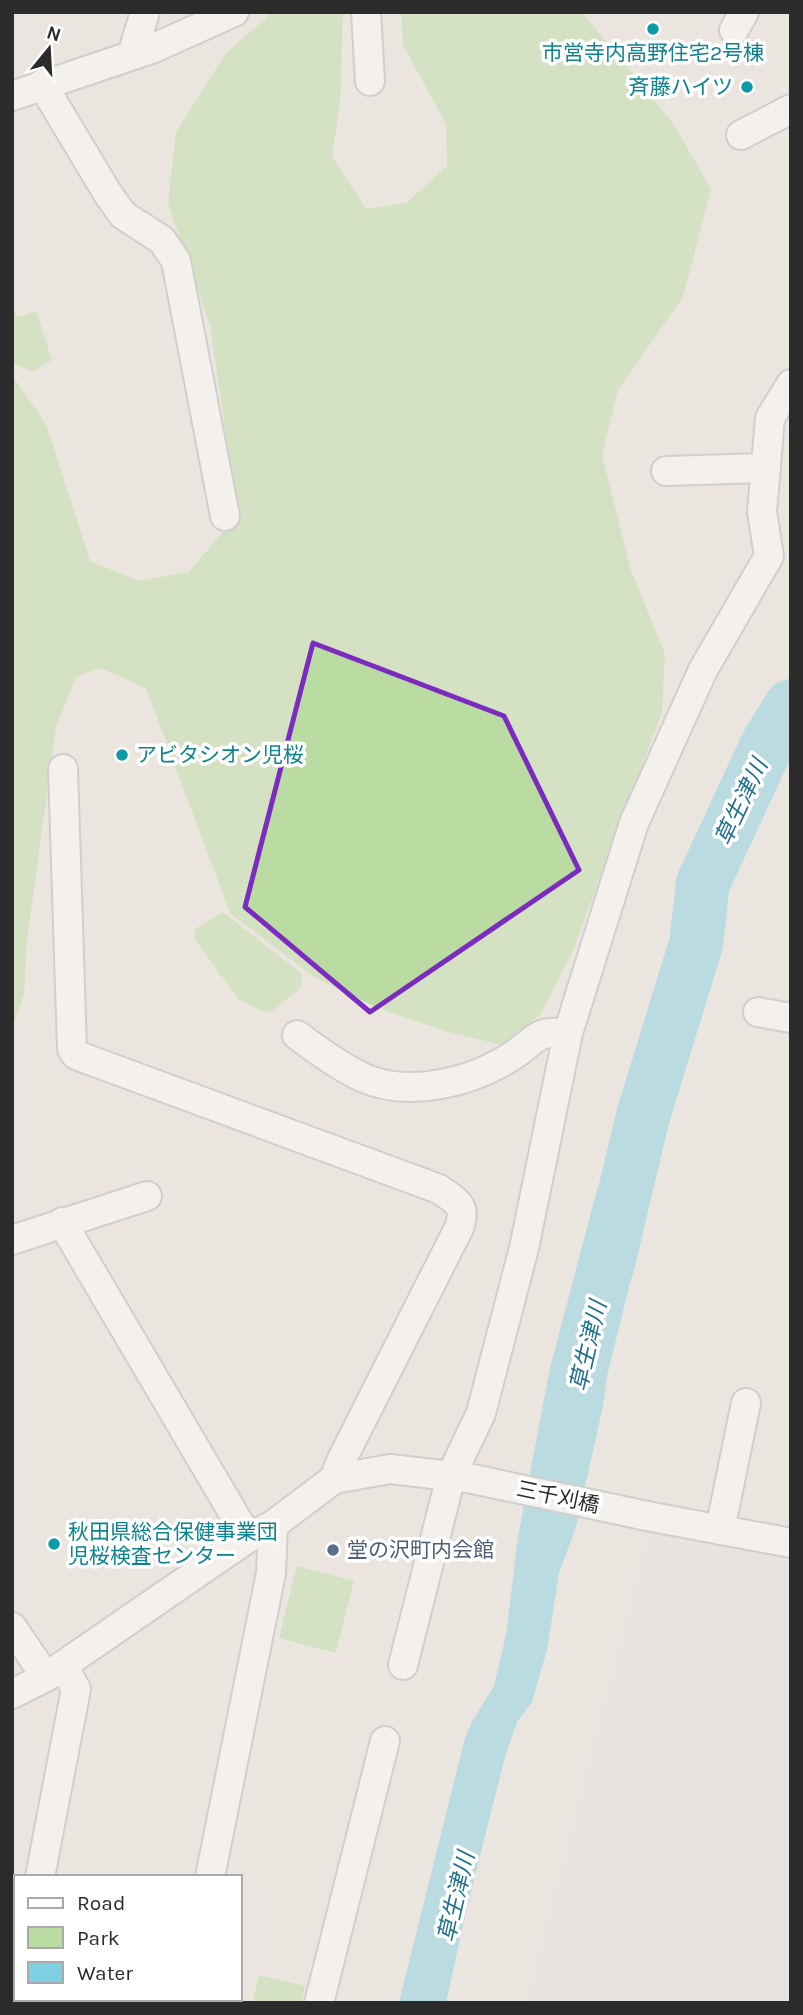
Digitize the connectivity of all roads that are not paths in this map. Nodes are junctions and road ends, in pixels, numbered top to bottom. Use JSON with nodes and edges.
{"nodes":[{"id":1,"x":145,"y":12,"type":"edge"},
{"id":2,"x":234,"y":12,"type":"edge"},
{"id":3,"x":366,"y":12,"type":"edge"},
{"id":4,"x":132,"y":55,"type":"junction"},
{"id":5,"x":370,"y":81,"type":"dead end"},
{"id":6,"x":42,"y":84,"type":"junction"},
{"id":7,"x":12,"y":96,"type":"edge"},
{"id":8,"x":791,"y":109,"type":"edge"},
{"id":9,"x":741,"y":135,"type":"dead end"},
{"id":10,"x":791,"y":384,"type":"edge"},
{"id":11,"x":766,"y":468,"type":"junction"},
{"id":12,"x":666,"y":471,"type":"dead end"},
{"id":13,"x":225,"y":516,"type":"dead end"},
{"id":14,"x":63,"y":769,"type":"dead end"},
{"id":15,"x":758,"y":1012,"type":"dead end"},
{"id":16,"x":791,"y":1018,"type":"edge"},
{"id":17,"x":568,"y":1033,"type":"junction"},
{"id":18,"x":296,"y":1035,"type":"dead end"},
{"id":19,"x":147,"y":1196,"type":"dead end"},
{"id":20,"x":62,"y":1222,"type":"junction"},
{"id":21,"x":12,"y":1240,"type":"edge"},
{"id":22,"x":746,"y":1403,"type":"dead end"},
{"id":23,"x":460,"y":1477,"type":"junction"},
{"id":24,"x":334,"y":1479,"type":"junction"},
{"id":25,"x":272,"y":1525,"type":"junction"},
{"id":26,"x":720,"y":1530,"type":"junction"},
{"id":27,"x":247,"y":1538,"type":"junction"},
{"id":28,"x":791,"y":1543,"type":"edge"},
{"id":29,"x":12,"y":1627,"type":"edge"},
{"id":30,"x":403,"y":1665,"type":"dead end"},
{"id":31,"x":54,"y":1671,"type":"junction"},
{"id":32,"x":12,"y":1694,"type":"edge"},
{"id":33,"x":385,"y":1741,"type":"dead end"},
{"id":34,"x":40,"y":1875,"type":"edge"},
{"id":35,"x":210,"y":1875,"type":"edge"},
{"id":36,"x":319,"y":2003,"type":"edge"}],
"edges":[{"from":1,"to":4,"type":"street"},
{"from":2,"to":4,"type":"street"},
{"from":3,"to":5,"type":"street"},
{"from":4,"to":6,"type":"street"},
{"from":6,"to":7,"type":"street"},
{"from":6,"to":13,"type":"street"},
{"from":8,"to":9,"type":"street"},
{"from":10,"to":11,"type":"street"},
{"from":11,"to":12,"type":"street"},
{"from":11,"to":17,"type":"street"},
{"from":14,"to":24,"type":"street"},
{"from":15,"to":16,"type":"street"},
{"from":17,"to":18,"type":"street"},
{"from":17,"to":23,"type":"street"},
{"from":19,"to":20,"type":"street"},
{"from":20,"to":21,"type":"street"},
{"from":20,"to":27,"type":"street"},
{"from":22,"to":26,"type":"street"},
{"from":23,"to":24,"type":"street","name":"三千刈橋"},
{"from":23,"to":26,"type":"street","name":"三千刈橋"},
{"from":23,"to":30,"type":"street"},
{"from":24,"to":25,"type":"street"},
{"from":25,"to":27,"type":"street"},
{"from":25,"to":35,"type":"street"},
{"from":26,"to":28,"type":"street","name":"三千刈橋"},
{"from":27,"to":31,"type":"street"},
{"from":29,"to":31,"type":"street"},
{"from":31,"to":32,"type":"street"},
{"from":31,"to":34,"type":"street"},
{"from":33,"to":36,"type":"street"}]}
